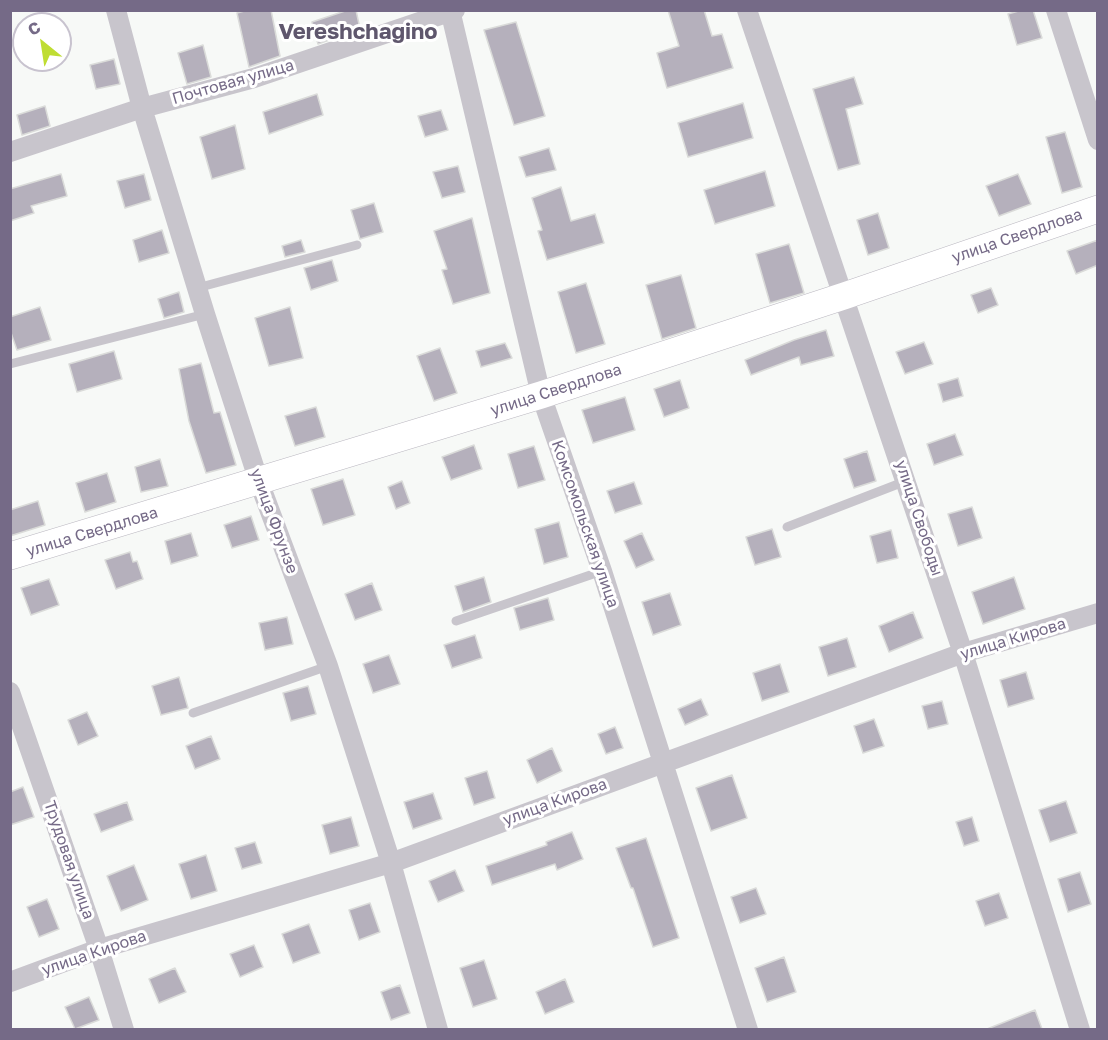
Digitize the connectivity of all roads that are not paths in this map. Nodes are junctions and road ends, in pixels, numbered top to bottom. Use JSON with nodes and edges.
{"nodes":[{"id":1,"x":116,"y":10,"type":"edge"},
{"id":2,"x":747,"y":10,"type":"edge"},
{"id":3,"x":1056,"y":10,"type":"edge"},
{"id":4,"x":452,"y":11,"type":"edge"},
{"id":5,"x":142,"y":108,"type":"junction"},
{"id":6,"x":1098,"y":140,"type":"edge"},
{"id":7,"x":10,"y":152,"type":"edge"},
{"id":8,"x":1098,"y":209,"type":"edge"},
{"id":9,"x":357,"y":244,"type":"dead end"},
{"id":10,"x":197,"y":288,"type":"junction"},
{"id":11,"x":844,"y":296,"type":"junction"},
{"id":12,"x":205,"y":314,"type":"junction"},
{"id":13,"x":10,"y":364,"type":"edge"},
{"id":14,"x":541,"y":395,"type":"junction"},
{"id":15,"x":906,"y":481,"type":"junction"},
{"id":16,"x":259,"y":482,"type":"junction"},
{"id":17,"x":787,"y":527,"type":"dead end"},
{"id":18,"x":10,"y":556,"type":"edge"},
{"id":19,"x":602,"y":571,"type":"junction"},
{"id":20,"x":1098,"y":614,"type":"edge"},
{"id":21,"x":456,"y":621,"type":"dead end"},
{"id":22,"x":963,"y":653,"type":"junction"},
{"id":23,"x":328,"y":666,"type":"junction"},
{"id":24,"x":10,"y":692,"type":"edge"},
{"id":25,"x":194,"y":713,"type":"dead end"},
{"id":26,"x":662,"y":762,"type":"junction"},
{"id":27,"x":391,"y":863,"type":"junction"},
{"id":28,"x":99,"y":949,"type":"junction"},
{"id":29,"x":10,"y":982,"type":"edge"},
{"id":30,"x":124,"y":1029,"type":"edge"},
{"id":31,"x":438,"y":1029,"type":"edge"},
{"id":32,"x":748,"y":1029,"type":"edge"},
{"id":33,"x":1080,"y":1029,"type":"edge"}],
"edges":[{"from":1,"to":5,"type":"street","name":"улица Фрунзе"},
{"from":2,"to":11,"type":"street","name":"улица Свободы"},
{"from":3,"to":6,"type":"street"},
{"from":4,"to":5,"type":"street","name":"Почтовая улица"},
{"from":4,"to":14,"type":"street","name":"Комсомольская улица"},
{"from":5,"to":7,"type":"street","name":"Почтовая улица"},
{"from":5,"to":10,"type":"street","name":"улица Фрунзе"},
{"from":8,"to":11,"type":"street","name":"улица Свердлова"},
{"from":9,"to":10,"type":"lane"},
{"from":10,"to":12,"type":"street","name":"улица Фрунзе"},
{"from":11,"to":14,"type":"street","name":"улица Свердлова"},
{"from":11,"to":15,"type":"street","name":"улица Свободы"},
{"from":12,"to":13,"type":"lane"},
{"from":12,"to":16,"type":"street","name":"улица Фрунзе"},
{"from":14,"to":16,"type":"street","name":"улица Свердлова"},
{"from":14,"to":19,"type":"street","name":"Комсомольская улица"},
{"from":15,"to":17,"type":"lane"},
{"from":15,"to":22,"type":"street","name":"улица Свободы"},
{"from":16,"to":18,"type":"street","name":"улица Свердлова"},
{"from":16,"to":23,"type":"street","name":"улица Фрунзе"},
{"from":19,"to":21,"type":"lane"},
{"from":19,"to":26,"type":"street","name":"Комсомольская улица"},
{"from":20,"to":22,"type":"street","name":"улица Кирова"},
{"from":22,"to":26,"type":"street","name":"улица Кирова"},
{"from":22,"to":33,"type":"street","name":"улица Свободы"},
{"from":23,"to":25,"type":"lane"},
{"from":23,"to":27,"type":"street","name":"улица Фрунзе"},
{"from":24,"to":28,"type":"street","name":"Трудовая улица"},
{"from":26,"to":27,"type":"street","name":"улица Кирова"},
{"from":26,"to":32,"type":"street","name":"Комсомольская улица"},
{"from":27,"to":28,"type":"street","name":"улица Кирова"},
{"from":27,"to":31,"type":"street","name":"улица Фрунзе"},
{"from":28,"to":29,"type":"street","name":"улица Кирова"},
{"from":28,"to":30,"type":"street","name":"Трудовая улица"}]}
